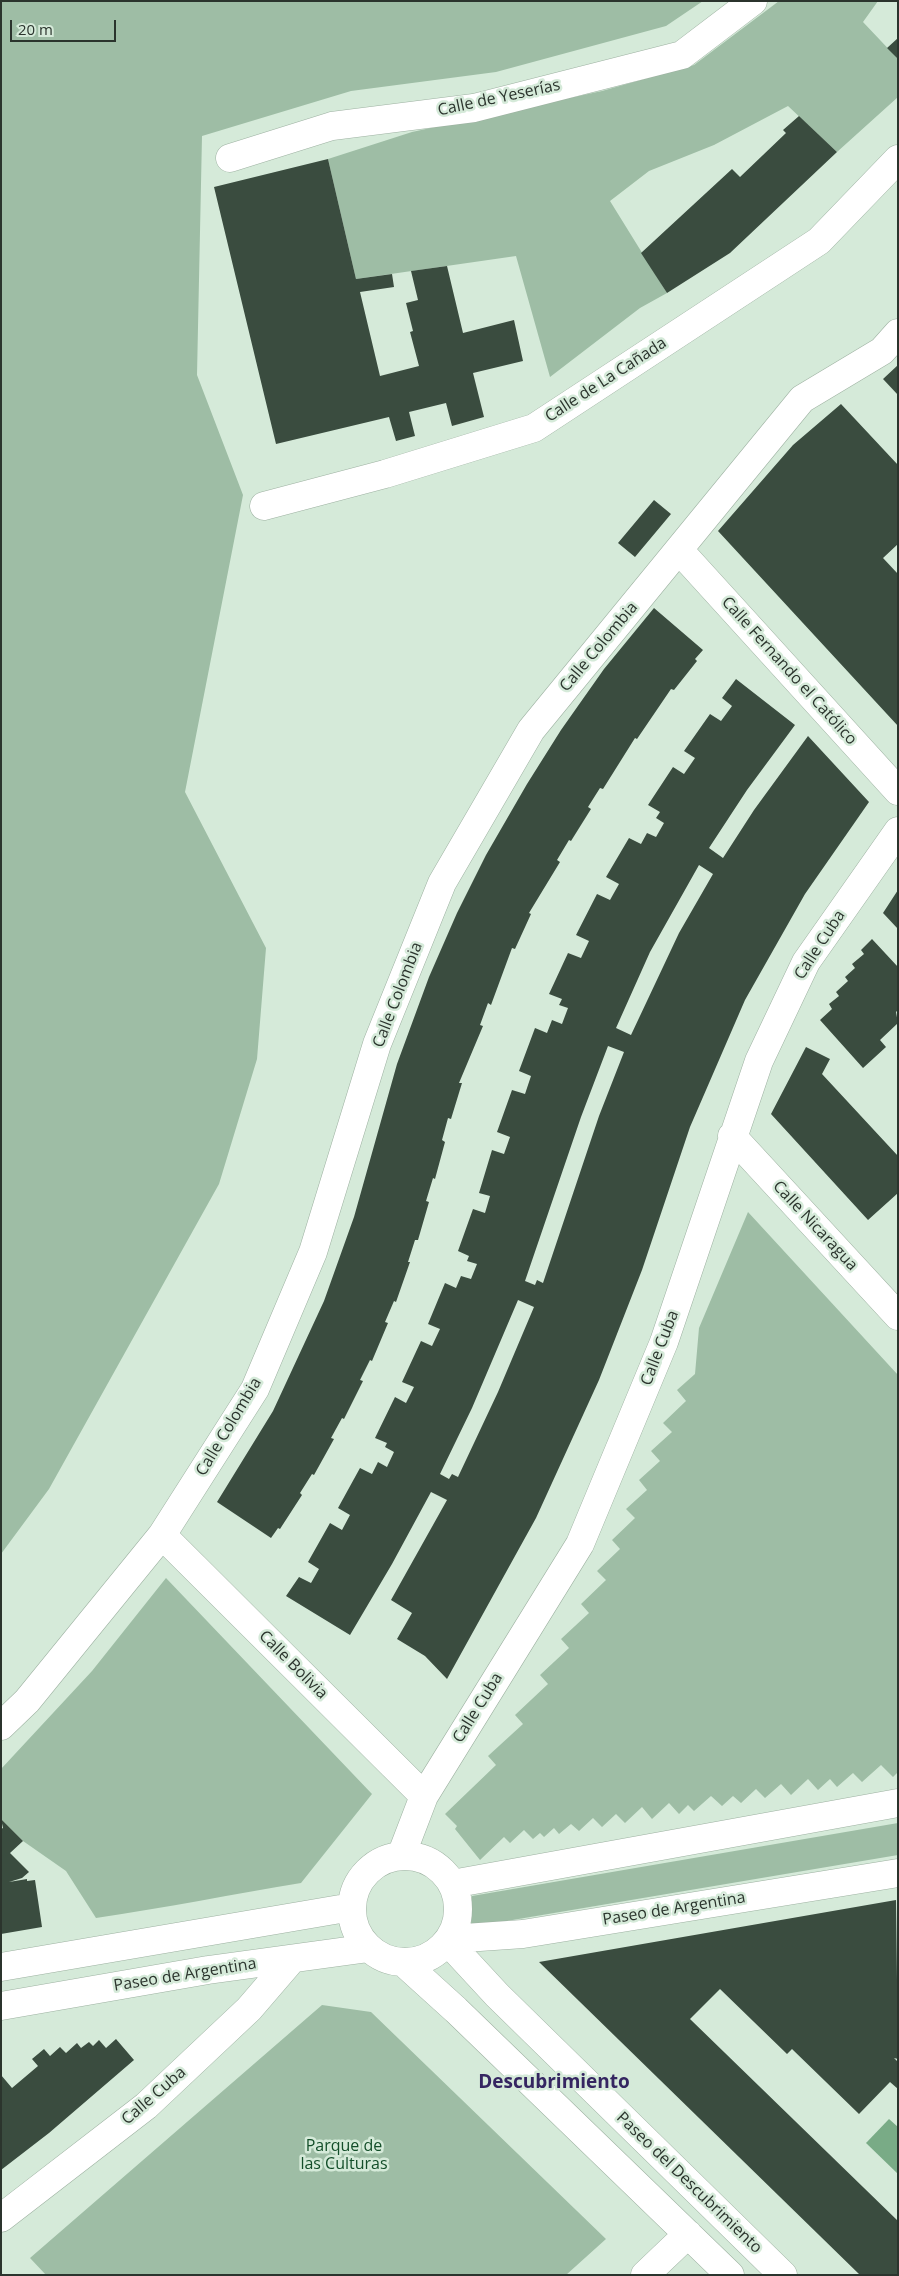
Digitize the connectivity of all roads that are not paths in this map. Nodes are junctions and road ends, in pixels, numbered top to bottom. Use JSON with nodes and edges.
{"nodes":[{"id":1,"x":753,"y":1,"type":"edge"},
{"id":2,"x":230,"y":158,"type":"dead end"},
{"id":3,"x":898,"y":159,"type":"edge"},
{"id":4,"x":898,"y":333,"type":"edge"},
{"id":5,"x":264,"y":506,"type":"dead end"},
{"id":6,"x":679,"y":550,"type":"junction"},
{"id":7,"x":898,"y":791,"type":"edge"},
{"id":8,"x":898,"y":832,"type":"edge"},
{"id":9,"x":732,"y":1136,"type":"junction"},
{"id":10,"x":898,"y":1316,"type":"edge"},
{"id":11,"x":162,"y":1535,"type":"junction"},
{"id":12,"x":1,"y":1726,"type":"edge"},
{"id":13,"x":424,"y":1796,"type":"junction"},
{"id":14,"x":898,"y":1803,"type":"edge"},
{"id":15,"x":401,"y":1856,"type":"junction"},
{"id":16,"x":898,"y":1873,"type":"edge"},
{"id":17,"x":452,"y":1884,"type":"junction"},
{"id":18,"x":352,"y":1906,"type":"junction"},
{"id":19,"x":449,"y":1940,"type":"junction"},
{"id":20,"x":369,"y":1948,"type":"junction"},
{"id":21,"x":292,"y":1959,"type":"junction"},
{"id":22,"x":403,"y":1962,"type":"junction"},
{"id":23,"x":1,"y":1967,"type":"edge"},
{"id":24,"x":1,"y":2006,"type":"edge"},
{"id":25,"x":1,"y":2218,"type":"edge"},
{"id":26,"x":688,"y":2234,"type":"junction"},
{"id":27,"x":645,"y":2275,"type":"edge"},
{"id":28,"x":730,"y":2275,"type":"edge"},
{"id":29,"x":783,"y":2275,"type":"edge"}],
"edges":[{"from":1,"to":2,"type":"street","name":"Calle de Yeserías"},
{"from":3,"to":5,"type":"street","name":"Calle de La Cañada"},
{"from":4,"to":6,"type":"street","name":"Calle Colombia"},
{"from":6,"to":7,"type":"street","name":"Calle Fernando el Católico"},
{"from":6,"to":11,"type":"street","name":"Calle Colombia"},
{"from":8,"to":9,"type":"street","name":"Calle Cuba"},
{"from":9,"to":10,"type":"street","name":"Calle Nicaragua"},
{"from":9,"to":13,"type":"street","name":"Calle Cuba"},
{"from":11,"to":12,"type":"street","name":"Calle Colombia"},
{"from":11,"to":13,"type":"street","name":"Calle Bolivia"},
{"from":13,"to":15,"type":"street","name":"Calle Cuba"},
{"from":14,"to":17,"type":"street"},
{"from":15,"to":17,"type":"street"},
{"from":15,"to":18,"type":"street"},
{"from":16,"to":19,"type":"street","name":"Paseo de Argentina"},
{"from":17,"to":19,"type":"street"},
{"from":18,"to":20,"type":"street"},
{"from":18,"to":23,"type":"street"},
{"from":19,"to":22,"type":"street"},
{"from":19,"to":29,"type":"street","name":"Paseo del Descubrimiento"},
{"from":20,"to":21,"type":"street","name":"Paseo de Argentina"},
{"from":20,"to":22,"type":"street"},
{"from":21,"to":24,"type":"street","name":"Paseo de Argentina"},
{"from":21,"to":25,"type":"street","name":"Calle Cuba"},
{"from":22,"to":26,"type":"street"},
{"from":26,"to":27,"type":"street"},
{"from":26,"to":28,"type":"street"}]}
